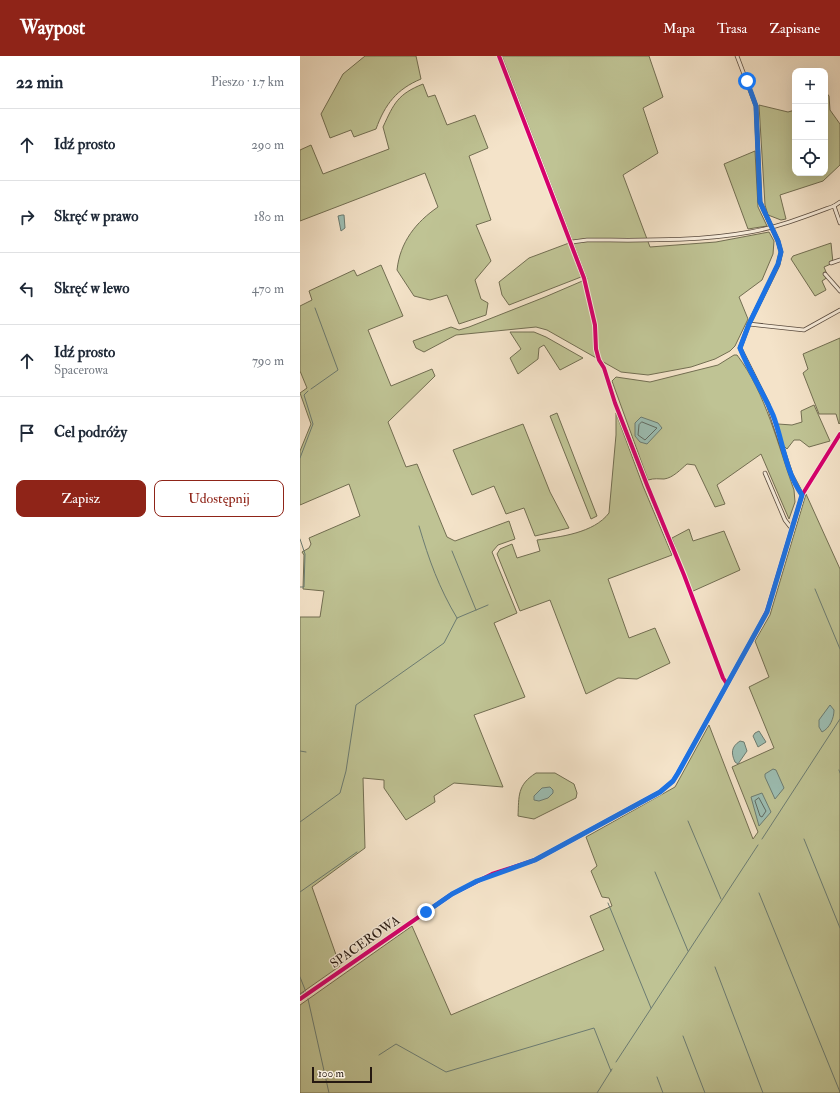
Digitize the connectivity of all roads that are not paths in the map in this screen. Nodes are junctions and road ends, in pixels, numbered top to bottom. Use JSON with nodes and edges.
{"nodes":[{"id":1,"x":499,"y":56,"type":"edge"},
{"id":2,"x":737,"y":56,"type":"edge"},
{"id":3,"x":840,"y":202,"type":"edge"},
{"id":4,"x":834,"y":206,"type":"junction"},
{"id":5,"x":840,"y":223,"type":"edge"},
{"id":6,"x":771,"y":228,"type":"junction"},
{"id":7,"x":572,"y":242,"type":"junction"},
{"id":8,"x":840,"y":260,"type":"edge"},
{"id":9,"x":831,"y":263,"type":"dead end"},
{"id":10,"x":825,"y":274,"type":"dead end"},
{"id":11,"x":840,"y":291,"type":"edge"},
{"id":12,"x":840,"y":310,"type":"edge"},
{"id":13,"x":749,"y":324,"type":"junction"},
{"id":14,"x":840,"y":434,"type":"edge"},
{"id":15,"x":766,"y":473,"type":"dead end"},
{"id":16,"x":802,"y":495,"type":"junction"},
{"id":17,"x":792,"y":529,"type":"junction"},
{"id":18,"x":727,"y":684,"type":"junction"},
{"id":19,"x":300,"y":999,"type":"edge"}],
"edges":[{"from":1,"to":7,"type":"street"},
{"from":2,"to":6,"type":"street"},
{"from":3,"to":4,"type":"street"},
{"from":4,"to":5,"type":"street"},
{"from":4,"to":6,"type":"street"},
{"from":6,"to":7,"type":"street"},
{"from":6,"to":13,"type":"street"},
{"from":7,"to":18,"type":"street"},
{"from":8,"to":9,"type":"street"},
{"from":10,"to":11,"type":"street"},
{"from":12,"to":13,"type":"street"},
{"from":13,"to":16,"type":"street"},
{"from":14,"to":16,"type":"street","name":"SPACEROWA"},
{"from":15,"to":17,"type":"street"},
{"from":16,"to":17,"type":"street","name":"SPACEROWA"},
{"from":17,"to":18,"type":"street","name":"SPACEROWA"},
{"from":18,"to":19,"type":"street","name":"SPACEROWA"}]}
